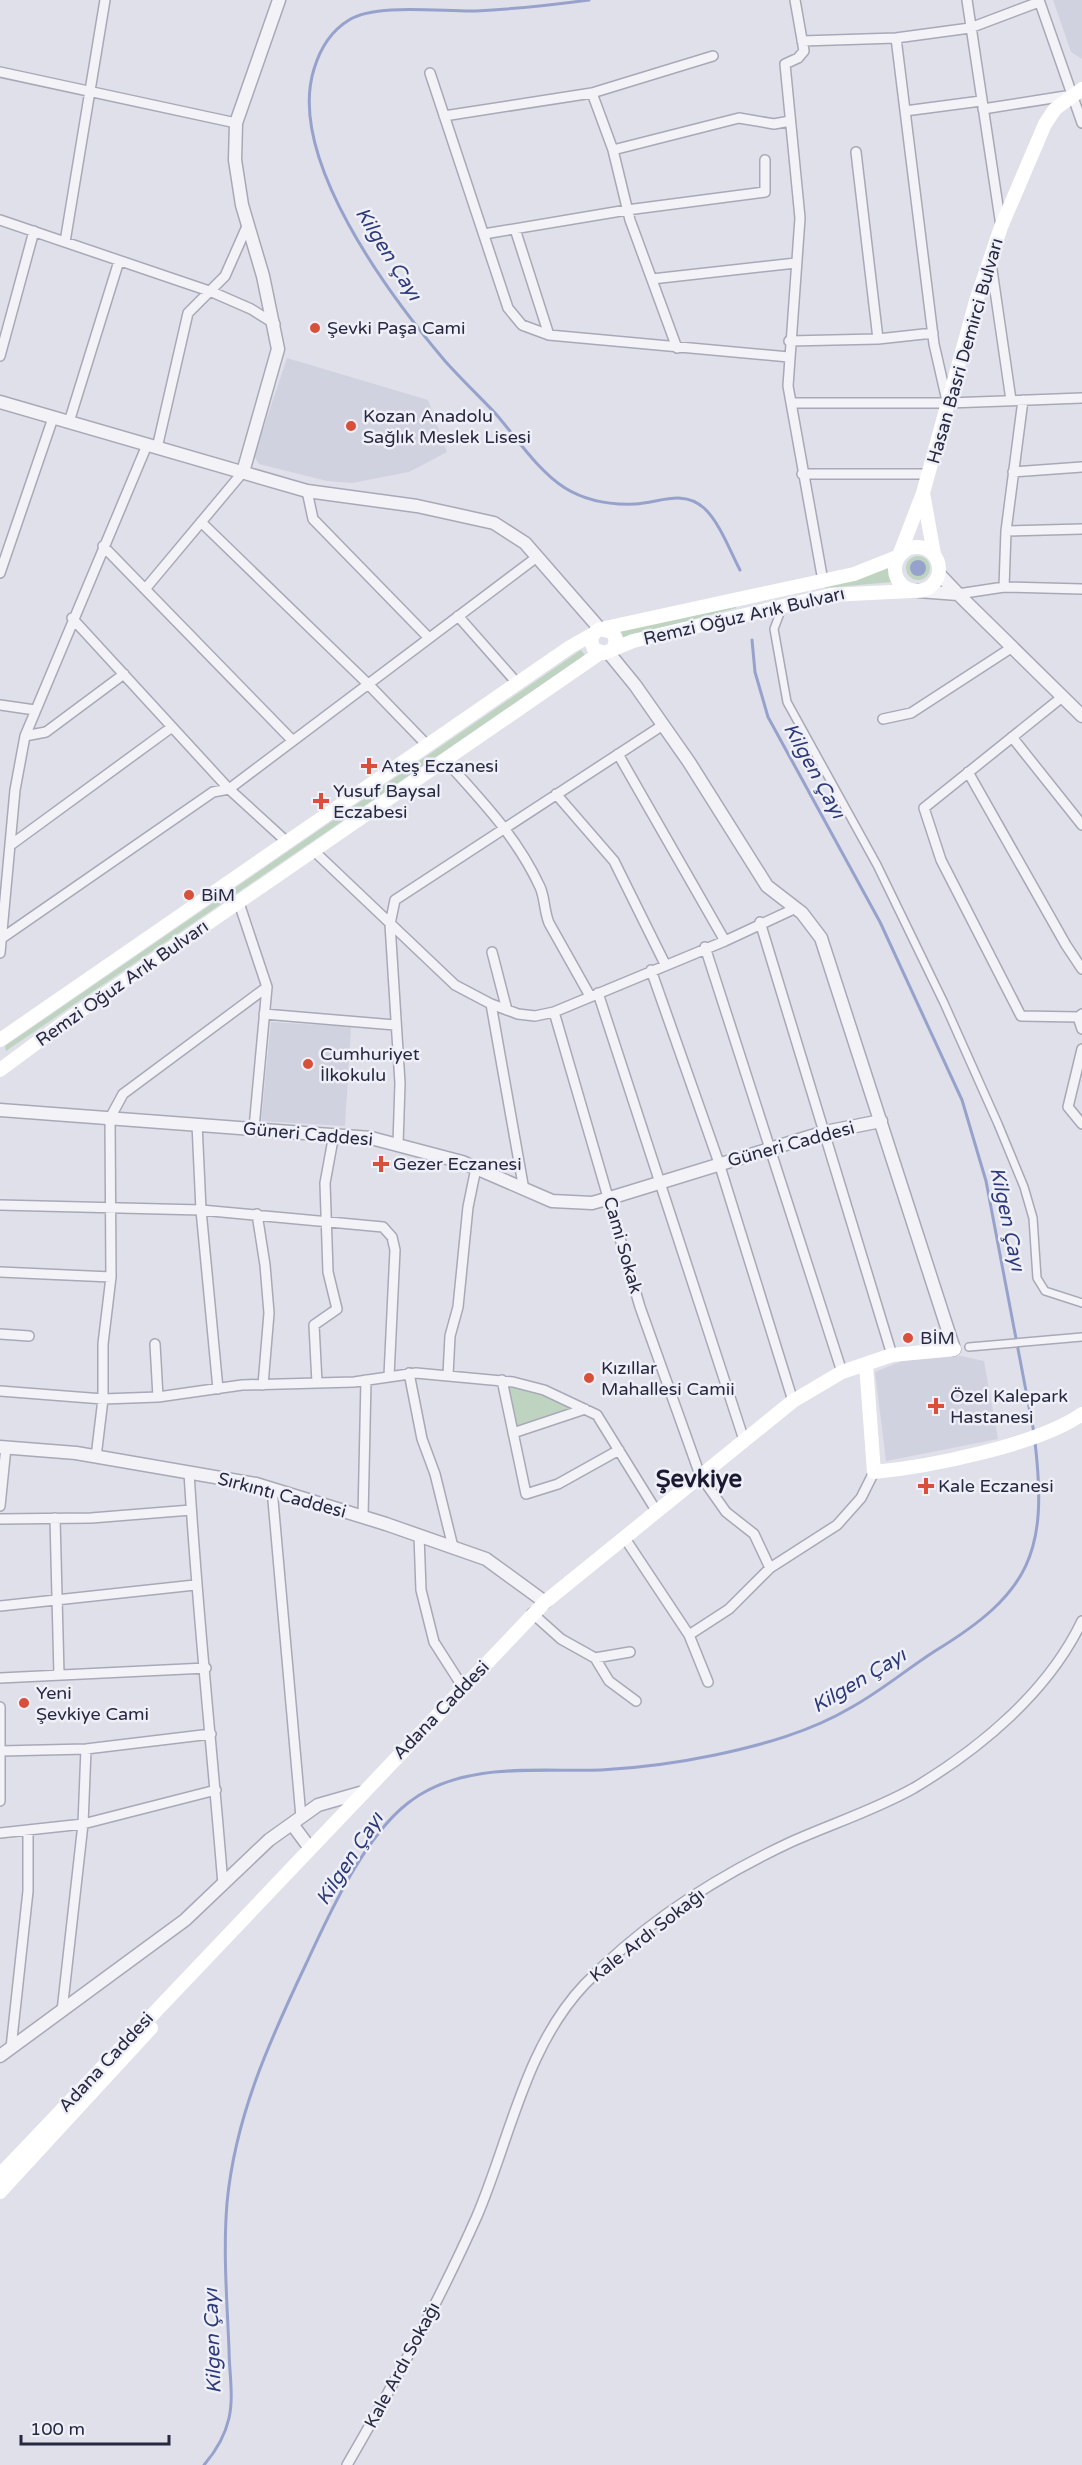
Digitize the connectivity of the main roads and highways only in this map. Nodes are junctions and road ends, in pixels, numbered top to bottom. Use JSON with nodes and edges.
{"nodes":[{"id":1,"x":1077,"y":92,"type":"edge"},
{"id":2,"x":923,"y":493,"type":"junction"},
{"id":3,"x":934,"y":554,"type":"junction"},
{"id":4,"x":899,"y":555,"type":"junction"},
{"id":5,"x":915,"y":591,"type":"junction"},
{"id":6,"x":599,"y":630,"type":"junction"},
{"id":7,"x":608,"y":651,"type":"junction"},
{"id":8,"x":0,"y":1040,"type":"edge"},
{"id":9,"x":0,"y":1070,"type":"edge"},
{"id":10,"x":954,"y":1349,"type":"road end"},
{"id":11,"x":866,"y":1364,"type":"junction"},
{"id":12,"x":1077,"y":1418,"type":"edge"},
{"id":13,"x":400,"y":1754,"type":"junction"},
{"id":14,"x":0,"y":2175,"type":"edge"},
{"id":15,"x":0,"y":2192,"type":"edge"}],
"edges":[{"from":1,"to":2,"type":"main road","name":"Hasan Basri Demirci Bulvarı"},
{"from":2,"to":3,"type":"main road","name":"Hasan Basri Demirci Bulvarı"},
{"from":2,"to":4,"type":"main road","name":"Hasan Basri Demirci Bulvarı"},
{"from":3,"to":4,"type":"main road","name":"Remzi Oğuz Arık Bulvarı"},
{"from":3,"to":5,"type":"main road"},
{"from":4,"to":5,"type":"main road"},
{"from":4,"to":6,"type":"main road","name":"Remzi Oğuz Arık Bulvarı"},
{"from":5,"to":7,"type":"main road","name":"Remzi Oğuz Arık Bulvarı"},
{"from":6,"to":7,"type":"main road"},
{"from":6,"to":7,"type":"main road"},
{"from":6,"to":8,"type":"main road","name":"Remzi Oğuz Arık Bulvarı"},
{"from":7,"to":9,"type":"main road","name":"Remzi Oğuz Arık Bulvarı"},
{"from":10,"to":11,"type":"main road","name":"Adana Caddesi"},
{"from":11,"to":12,"type":"main road"},
{"from":11,"to":13,"type":"main road","name":"Adana Caddesi"},
{"from":13,"to":14,"type":"main road","name":"Adana Caddesi"},
{"from":13,"to":15,"type":"main road"}]}
